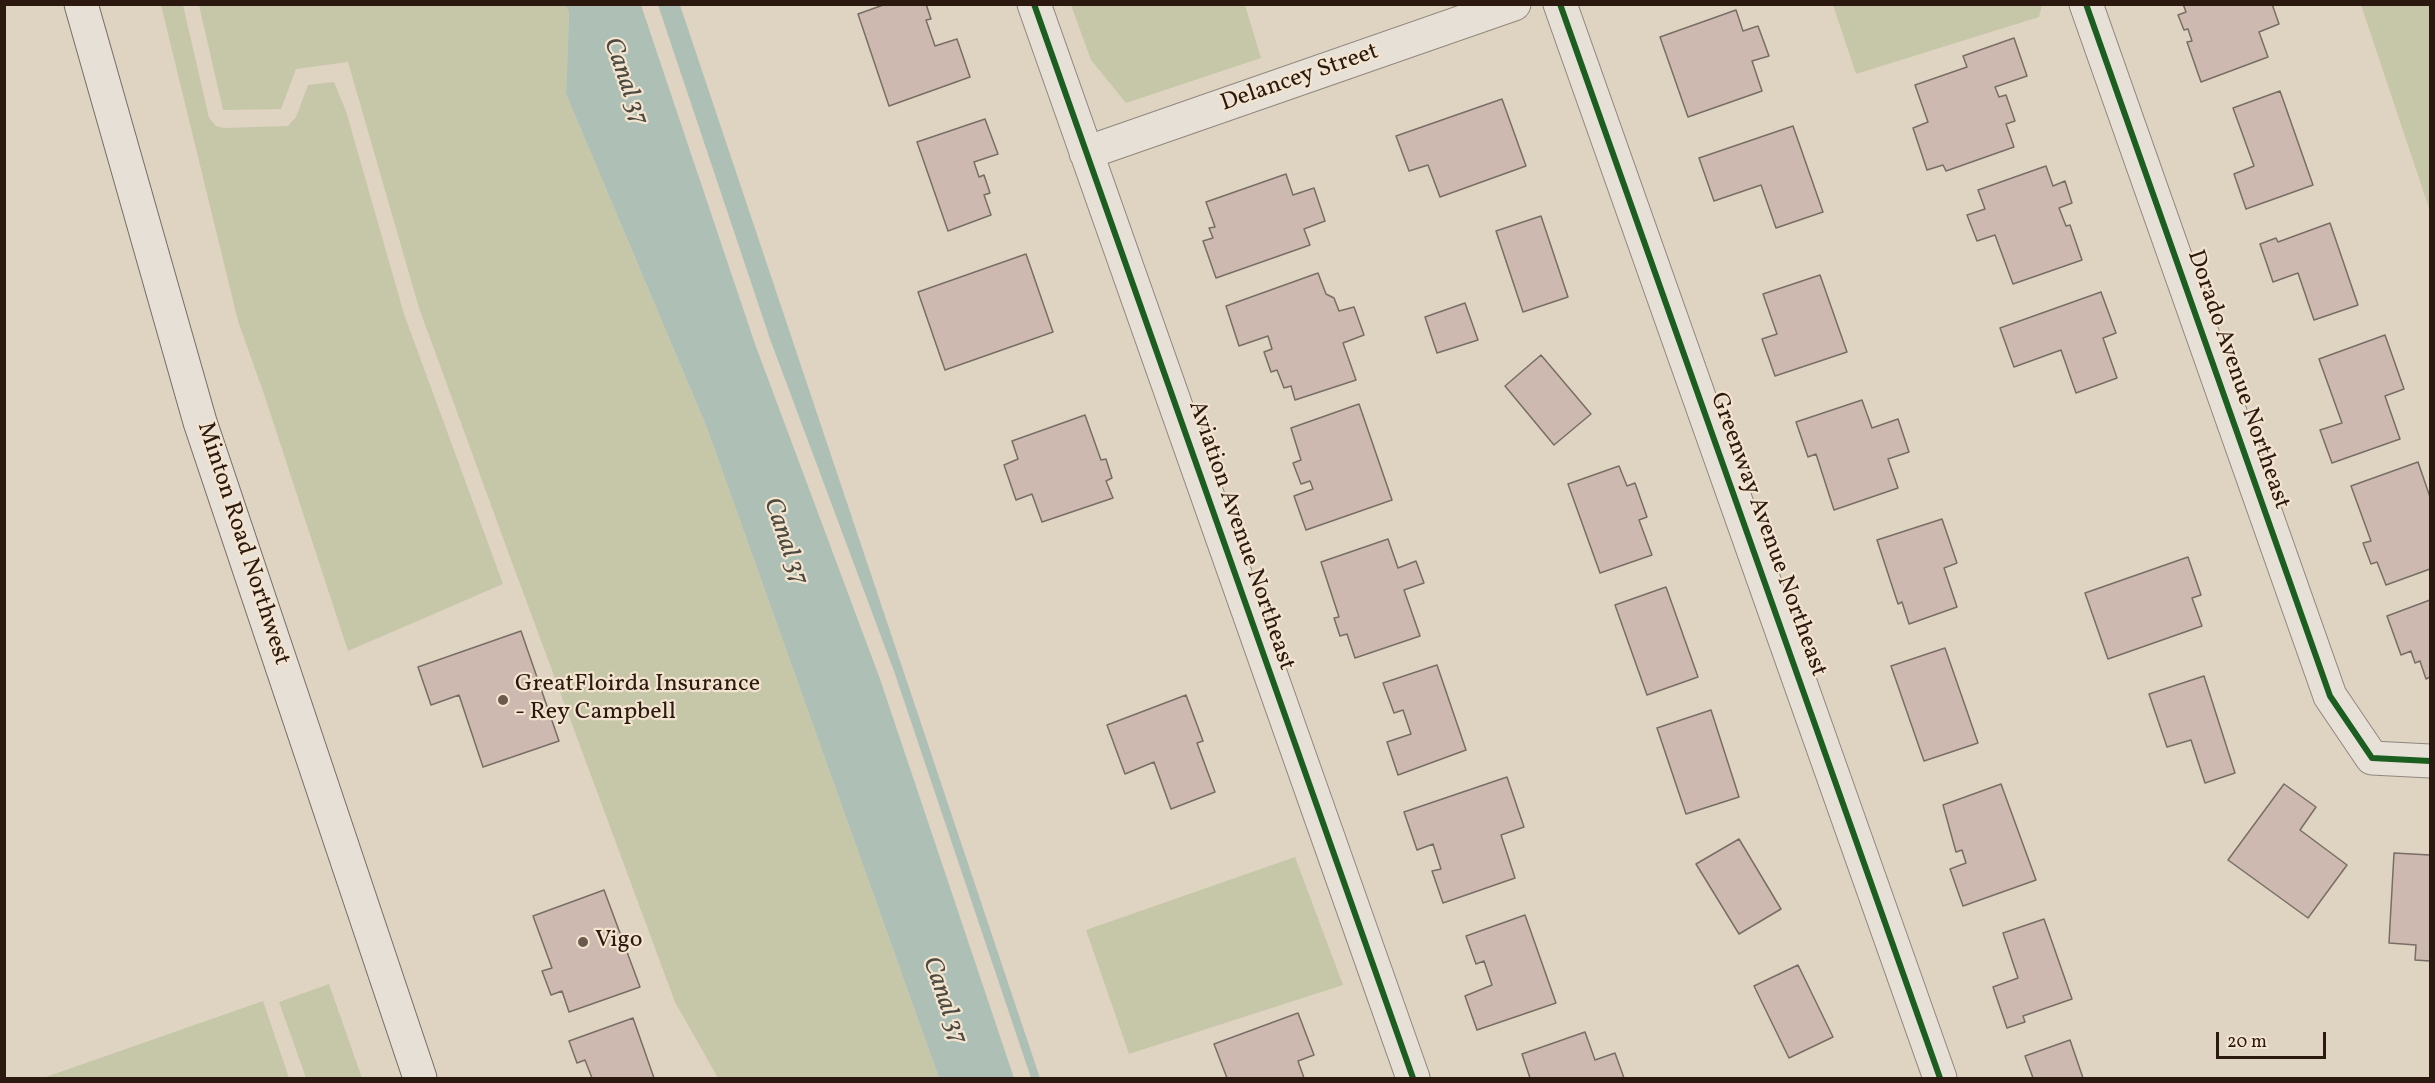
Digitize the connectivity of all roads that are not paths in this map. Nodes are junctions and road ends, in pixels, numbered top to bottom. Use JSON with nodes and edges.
{"nodes":[{"id":1,"x":81,"y":4,"type":"edge"},
{"id":2,"x":1034,"y":4,"type":"edge"},
{"id":3,"x":1514,"y":4,"type":"edge"},
{"id":4,"x":1560,"y":4,"type":"edge"},
{"id":5,"x":2086,"y":4,"type":"edge"},
{"id":6,"x":1086,"y":153,"type":"junction"},
{"id":7,"x":2430,"y":761,"type":"edge"},
{"id":8,"x":420,"y":1078,"type":"edge"},
{"id":9,"x":1413,"y":1078,"type":"edge"},
{"id":10,"x":1940,"y":1078,"type":"edge"}],
"edges":[{"from":1,"to":8,"type":"street","name":"Minton Road Northwest"},
{"from":2,"to":6,"type":"street","name":"Aviation Avenue Northeast"},
{"from":3,"to":6,"type":"street","name":"Delancey Street"},
{"from":4,"to":10,"type":"street","name":"Greenway Avenue Northeast"},
{"from":5,"to":7,"type":"street","name":"Dorado Avenue Northeast"},
{"from":6,"to":9,"type":"street","name":"Aviation Avenue Northeast"}]}
